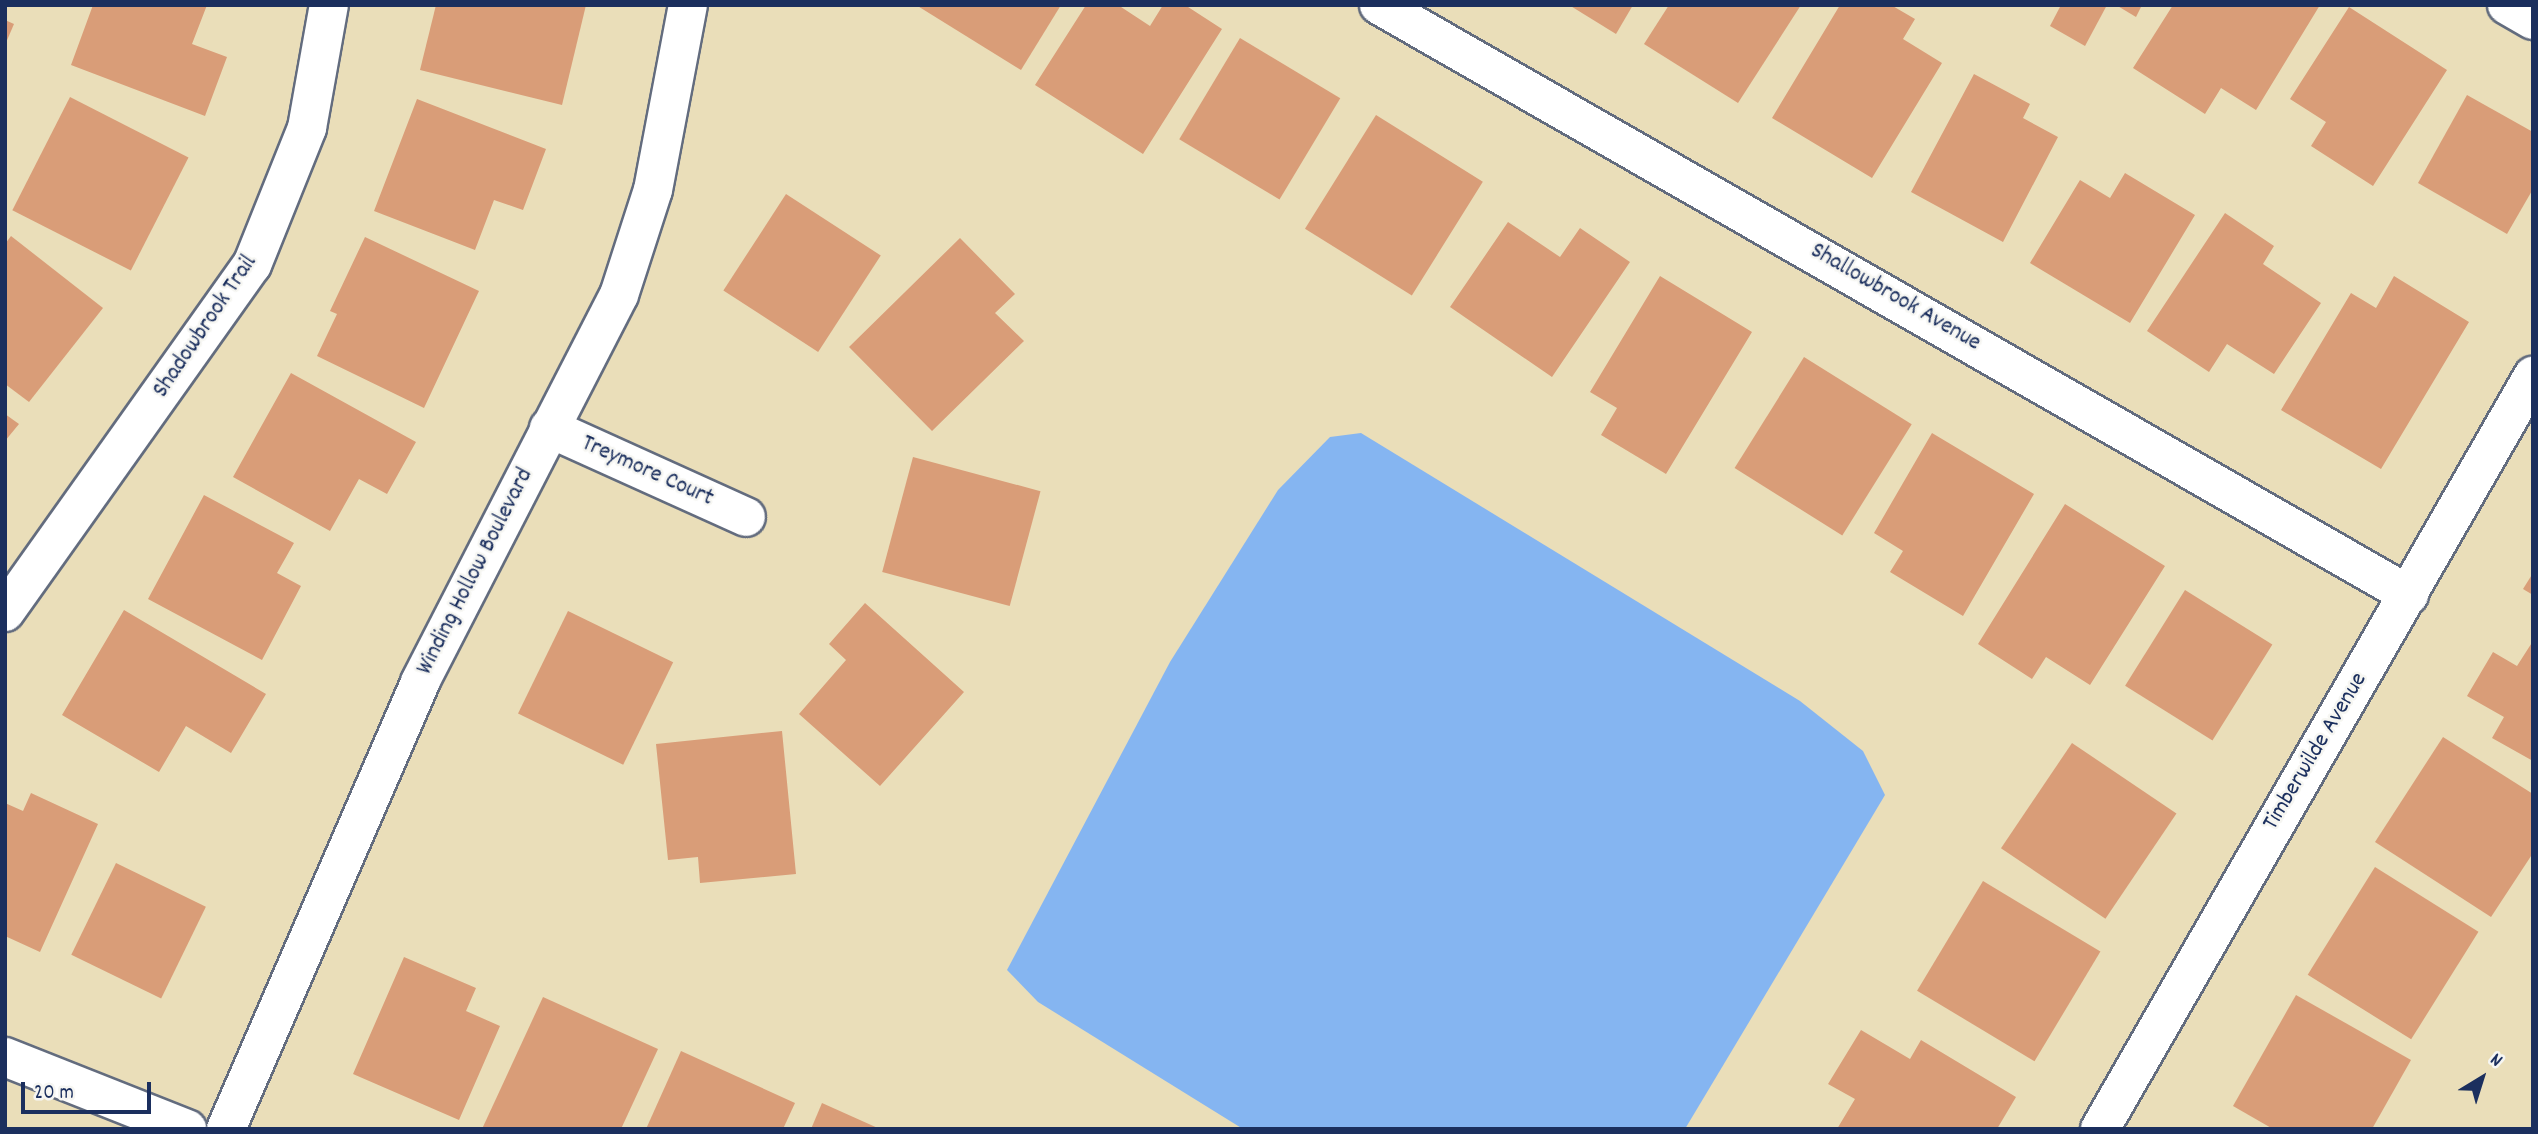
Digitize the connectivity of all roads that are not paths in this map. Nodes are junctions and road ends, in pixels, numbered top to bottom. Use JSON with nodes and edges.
{"nodes":[{"id":1,"x":328,"y":5,"type":"edge"},
{"id":2,"x":688,"y":5,"type":"edge"},
{"id":3,"x":1380,"y":5,"type":"edge"},
{"id":4,"x":2507,"y":5,"type":"edge"},
{"id":5,"x":2533,"y":20,"type":"edge"},
{"id":6,"x":2533,"y":376,"type":"edge"},
{"id":7,"x":548,"y":428,"type":"junction"},
{"id":8,"x":746,"y":517,"type":"dead end"},
{"id":9,"x":2409,"y":595,"type":"junction"},
{"id":10,"x":5,"y":612,"type":"edge"},
{"id":11,"x":5,"y":1058,"type":"edge"},
{"id":12,"x":187,"y":1129,"type":"edge"},
{"id":13,"x":226,"y":1129,"type":"edge"},
{"id":14,"x":2100,"y":1129,"type":"edge"}],
"edges":[{"from":1,"to":10,"type":"street","name":"Shadowbrook Trail"},
{"from":2,"to":7,"type":"street","name":"Winding Hollow Boulevard"},
{"from":3,"to":9,"type":"street","name":"Shallowbrook Avenue"},
{"from":4,"to":5,"type":"street"},
{"from":6,"to":9,"type":"street","name":"Timberwilde Avenue"},
{"from":7,"to":8,"type":"street","name":"Treymore Court"},
{"from":7,"to":13,"type":"street","name":"Winding Hollow Boulevard"},
{"from":9,"to":14,"type":"street","name":"Timberwilde Avenue"},
{"from":11,"to":12,"type":"street"}]}
